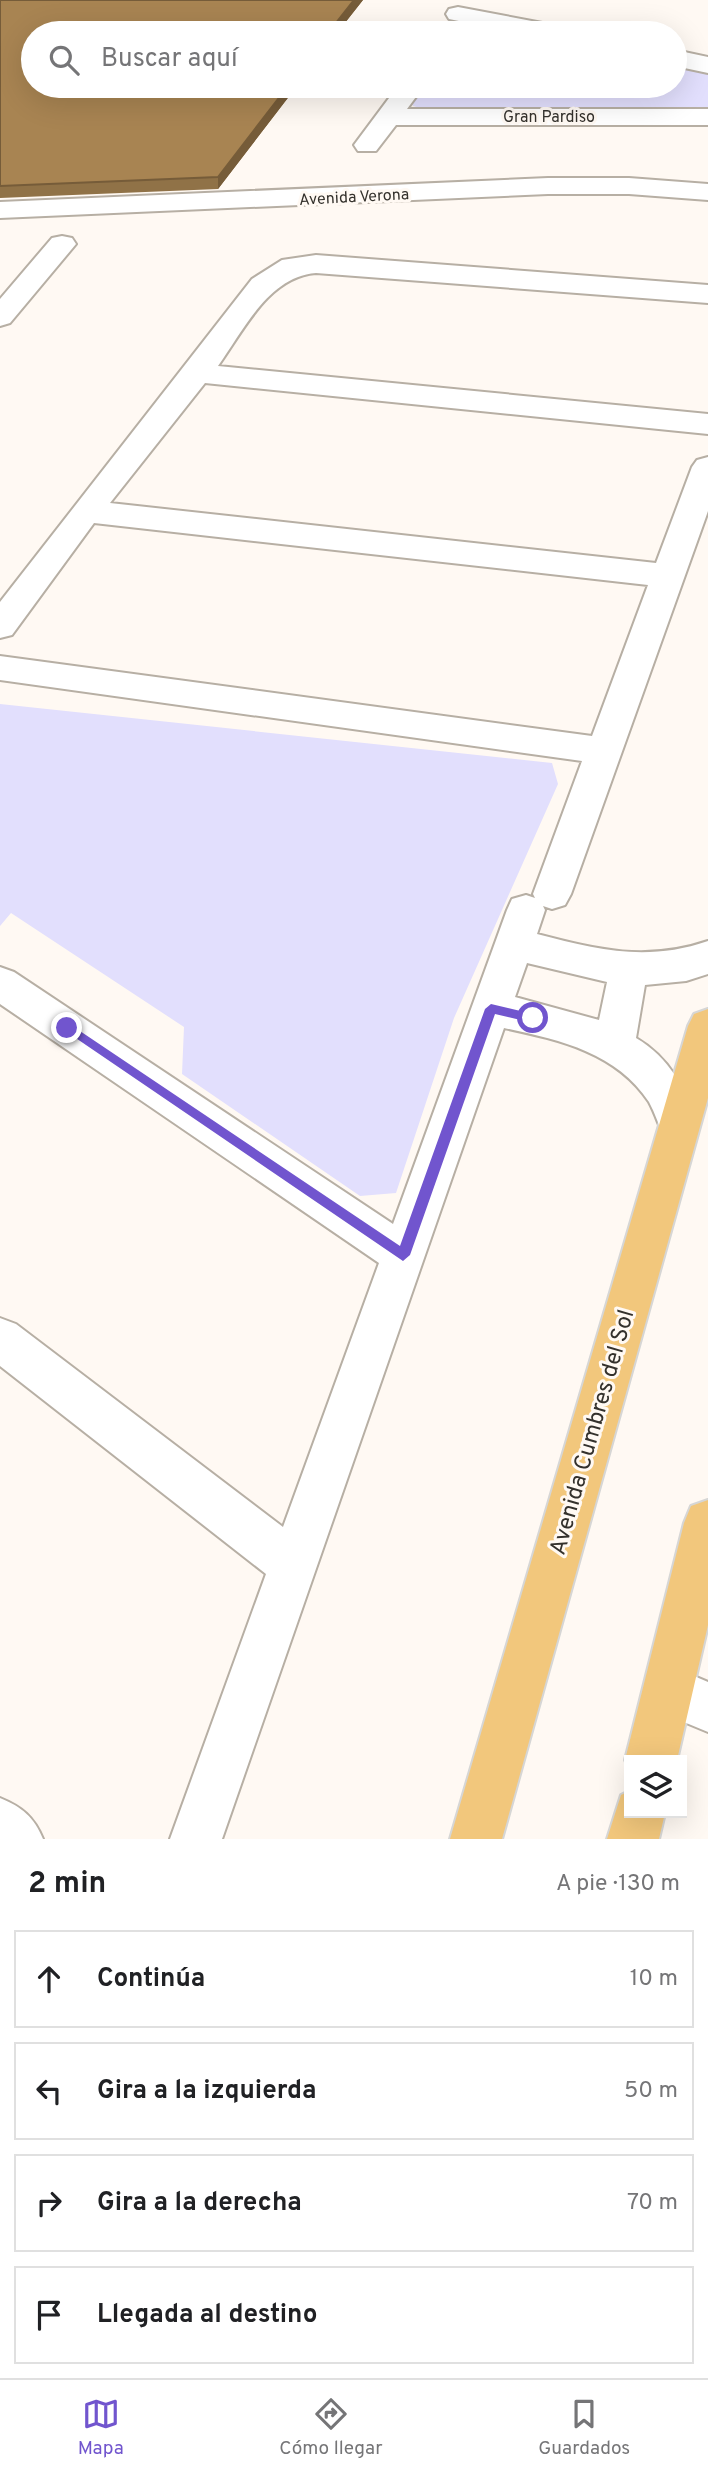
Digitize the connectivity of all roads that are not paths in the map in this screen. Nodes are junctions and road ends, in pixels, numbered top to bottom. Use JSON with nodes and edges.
{"nodes":[{"id":1,"x":458,"y":16,"type":"edge"},
{"id":2,"x":486,"y":21,"type":"edge"},
{"id":3,"x":687,"y":61,"type":"edge"},
{"id":4,"x":708,"y":65,"type":"edge"},
{"id":5,"x":403,"y":98,"type":"edge"},
{"id":6,"x":390,"y":117,"type":"junction"},
{"id":7,"x":708,"y":117,"type":"edge"},
{"id":8,"x":367,"y":145,"type":"dead end"},
{"id":9,"x":708,"y":192,"type":"edge"},
{"id":10,"x":0,"y":210,"type":"edge"},
{"id":11,"x":62,"y":244,"type":"dead end"},
{"id":12,"x":708,"y":294,"type":"edge"},
{"id":13,"x":0,"y":317,"type":"edge"},
{"id":14,"x":197,"y":373,"type":"junction"},
{"id":15,"x":708,"y":424,"type":"edge"},
{"id":16,"x":708,"y":467,"type":"edge"},
{"id":17,"x":86,"y":511,"type":"junction"},
{"id":18,"x":668,"y":576,"type":"junction"},
{"id":19,"x":0,"y":626,"type":"edge"},
{"id":20,"x":0,"y":668,"type":"edge"},
{"id":21,"x":604,"y":751,"type":"junction"},
{"id":22,"x":530,"y":916,"type":"junction"},
{"id":23,"x":708,"y":957,"type":"edge"},
{"id":24,"x":629,"y":968,"type":"junction"},
{"id":25,"x":0,"y":983,"type":"edge"},
{"id":26,"x":491,"y":1009,"type":"junction"},
{"id":27,"x":708,"y":1026,"type":"edge"},
{"id":28,"x":614,"y":1045,"type":"junction"},
{"id":29,"x":679,"y":1124,"type":"junction"},
{"id":30,"x":403,"y":1255,"type":"junction"},
{"id":31,"x":0,"y":1339,"type":"edge"},
{"id":32,"x":708,"y":1523,"type":"edge"},
{"id":33,"x":293,"y":1565,"type":"junction"},
{"id":34,"x":688,"y":1698,"type":"edge"},
{"id":35,"x":655,"y":1755,"type":"edge"},
{"id":36,"x":638,"y":1818,"type":"edge"},
{"id":37,"x":0,"y":1824,"type":"edge"},
{"id":38,"x":17,"y":1839,"type":"edge"},
{"id":39,"x":196,"y":1839,"type":"edge"},
{"id":40,"x":476,"y":1839,"type":"edge"},
{"id":41,"x":633,"y":1839,"type":"edge"}],
"edges":[{"from":1,"to":2,"type":"street"},
{"from":3,"to":4,"type":"street"},
{"from":5,"to":6,"type":"street"},
{"from":6,"to":7,"type":"street","name":"Gran Pardiso"},
{"from":6,"to":8,"type":"street"},
{"from":9,"to":10,"type":"street","name":"Avenida Verona"},
{"from":11,"to":13,"type":"street"},
{"from":12,"to":14,"type":"street"},
{"from":14,"to":15,"type":"street"},
{"from":14,"to":17,"type":"street"},
{"from":16,"to":18,"type":"street"},
{"from":17,"to":18,"type":"street"},
{"from":17,"to":19,"type":"street"},
{"from":18,"to":21,"type":"street"},
{"from":20,"to":21,"type":"street"},
{"from":21,"to":22,"type":"street"},
{"from":22,"to":24,"type":"street"},
{"from":22,"to":26,"type":"street"},
{"from":23,"to":24,"type":"street"},
{"from":24,"to":28,"type":"street"},
{"from":25,"to":30,"type":"street"},
{"from":26,"to":28,"type":"street"},
{"from":26,"to":30,"type":"street"},
{"from":27,"to":29,"type":"main road","name":"Avenida Cumbres del Sol"},
{"from":28,"to":29,"type":"street"},
{"from":29,"to":40,"type":"main road","name":"Avenida Cumbres del Sol"},
{"from":30,"to":33,"type":"street"},
{"from":31,"to":33,"type":"street"},
{"from":32,"to":34,"type":"main road"},
{"from":33,"to":39,"type":"street"},
{"from":34,"to":35,"type":"main road"},
{"from":36,"to":41,"type":"main road"},
{"from":37,"to":38,"type":"street"}]}
